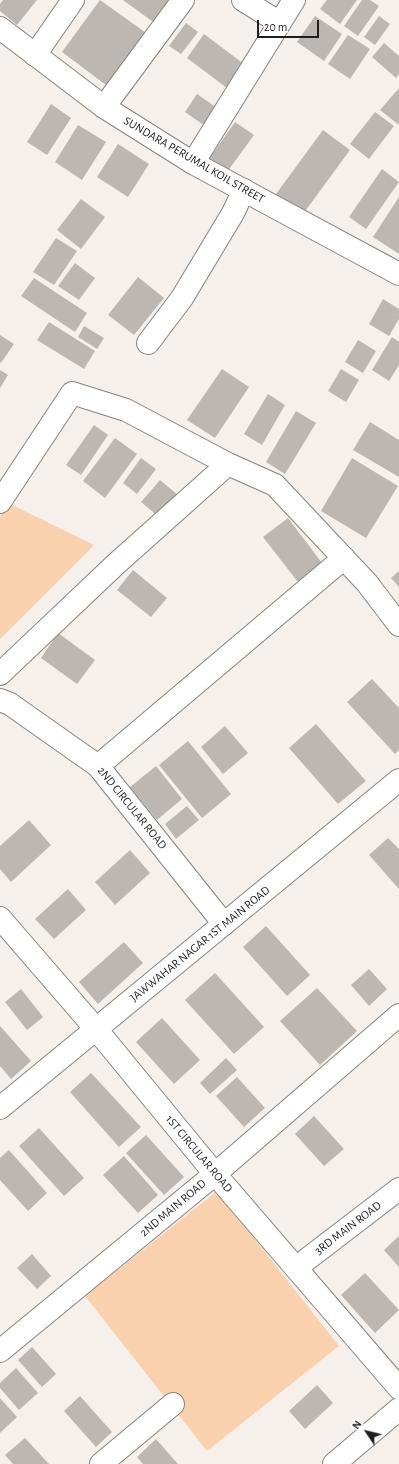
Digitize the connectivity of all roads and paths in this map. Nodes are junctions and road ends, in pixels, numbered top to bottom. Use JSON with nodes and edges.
{"nodes":[{"id":1,"x":73,"y":0,"type":"edge"},
{"id":2,"x":183,"y":0,"type":"edge"},
{"id":3,"x":243,"y":0,"type":"edge"},
{"id":4,"x":294,"y":0,"type":"edge"},
{"id":5,"x":280,"y":23,"type":"junction"},
{"id":6,"x":0,"y":28,"type":"edge"},
{"id":7,"x":35,"y":55,"type":"junction"},
{"id":8,"x":104,"y":107,"type":"junction"},
{"id":9,"x":193,"y":163,"type":"junction"},
{"id":10,"x":244,"y":190,"type":"junction"},
{"id":11,"x":399,"y":274,"type":"edge"},
{"id":12,"x":148,"y":343,"type":"dead end"},
{"id":13,"x":228,"y":464,"type":"junction"},
{"id":14,"x":0,"y":502,"type":"edge"},
{"id":15,"x":344,"y":558,"type":"junction"},
{"id":16,"x":399,"y":625,"type":"edge"},
{"id":17,"x":0,"y":674,"type":"edge"},
{"id":18,"x":0,"y":700,"type":"edge"},
{"id":19,"x":98,"y":766,"type":"junction"},
{"id":20,"x":399,"y":780,"type":"edge"},
{"id":21,"x":0,"y":918,"type":"edge"},
{"id":22,"x":224,"y":924,"type":"junction"},
{"id":23,"x":399,"y":1015,"type":"edge"},
{"id":24,"x":96,"y":1029,"type":"junction"},
{"id":25,"x":0,"y":1108,"type":"edge"},
{"id":26,"x":215,"y":1174,"type":"junction"},
{"id":27,"x":399,"y":1189,"type":"edge"},
{"id":28,"x":297,"y":1267,"type":"junction"},
{"id":29,"x":0,"y":1351,"type":"edge"},
{"id":30,"x":399,"y":1388,"type":"edge"},
{"id":31,"x":173,"y":1404,"type":"dead end"},
{"id":32,"x":399,"y":1409,"type":"edge"},
{"id":33,"x":101,"y":1464,"type":"edge"},
{"id":34,"x":334,"y":1464,"type":"edge"}],
"edges":[{"from":1,"to":7,"type":"street"},
{"from":2,"to":8,"type":"street"},
{"from":3,"to":5,"type":"street"},
{"from":4,"to":5,"type":"street"},
{"from":5,"to":9,"type":"street"},
{"from":6,"to":7,"type":"street","name":"SUNDARA PERUMAL KOIL STREET"},
{"from":7,"to":8,"type":"street","name":"SUNDARA PERUMAL KOIL STREET"},
{"from":8,"to":9,"type":"street","name":"SUNDARA PERUMAL KOIL STREET"},
{"from":9,"to":10,"type":"street","name":"SUNDARA PERUMAL KOIL STREET"},
{"from":10,"to":11,"type":"street","name":"SUNDARA PERUMAL KOIL STREET"},
{"from":10,"to":12,"type":"street"},
{"from":13,"to":14,"type":"street"},
{"from":13,"to":15,"type":"street"},
{"from":13,"to":17,"type":"street"},
{"from":15,"to":16,"type":"street"},
{"from":15,"to":19,"type":"street"},
{"from":18,"to":19,"type":"street","name":"2ND CIRCULAR ROAD"},
{"from":19,"to":22,"type":"street","name":"2ND CIRCULAR ROAD"},
{"from":20,"to":22,"type":"street","name":"JAWWAHAR NAGAR 1ST MAIN ROAD"},
{"from":21,"to":24,"type":"street","name":"1ST CIRCULAR ROAD"},
{"from":22,"to":24,"type":"street","name":"JAWWAHAR NAGAR 1ST MAIN ROAD"},
{"from":23,"to":26,"type":"street","name":"2ND MAIN ROAD"},
{"from":24,"to":25,"type":"street","name":"JAWWAHAR NAGAR 1ST MAIN ROAD"},
{"from":24,"to":26,"type":"street","name":"1ST CIRCULAR ROAD"},
{"from":26,"to":28,"type":"street","name":"1ST CIRCULAR ROAD"},
{"from":26,"to":29,"type":"street","name":"2ND MAIN ROAD"},
{"from":27,"to":28,"type":"street","name":"3RD MAIN ROAD"},
{"from":28,"to":30,"type":"street","name":"1ST CIRCULAR ROAD"},
{"from":31,"to":33,"type":"street"},
{"from":32,"to":34,"type":"street"}]}
